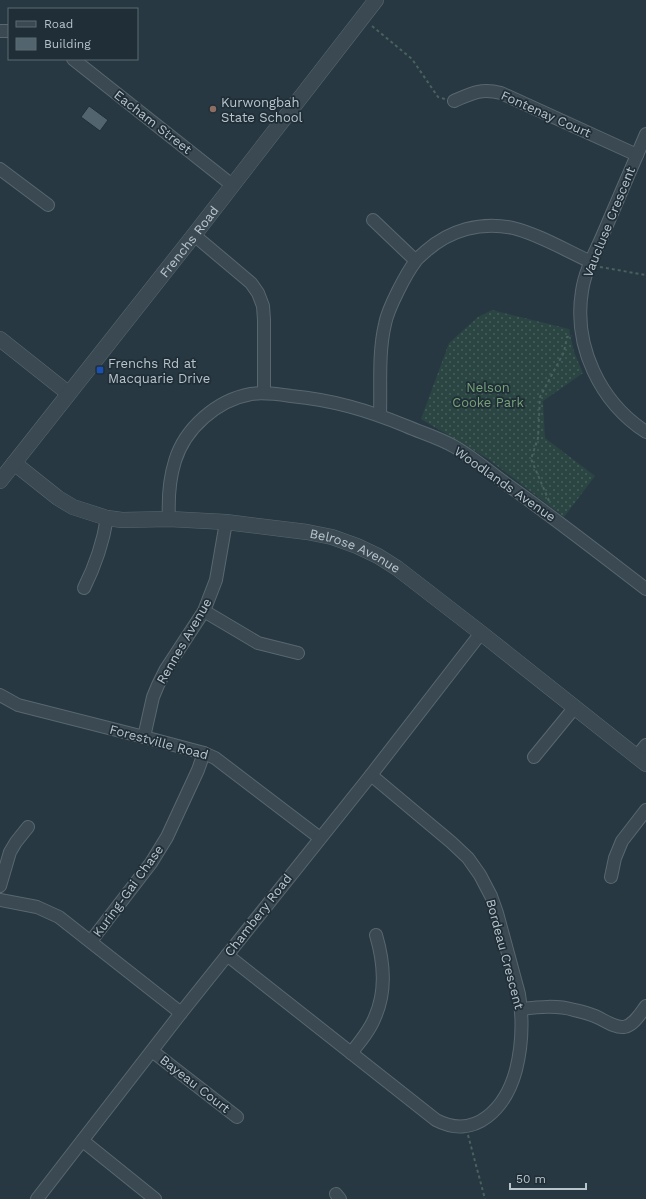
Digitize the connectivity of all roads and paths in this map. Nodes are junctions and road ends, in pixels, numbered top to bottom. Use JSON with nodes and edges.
{"nodes":[{"id":1,"x":376,"y":0,"type":"edge"},
{"id":2,"x":372,"y":26,"type":"dead end"},
{"id":3,"x":74,"y":60,"type":"edge"},
{"id":4,"x":454,"y":101,"type":"joint"},
{"id":5,"x":646,"y":134,"type":"edge"},
{"id":6,"x":637,"y":154,"type":"junction"},
{"id":7,"x":0,"y":169,"type":"edge"},
{"id":8,"x":232,"y":185,"type":"junction"},
{"id":9,"x":48,"y":205,"type":"dead end"},
{"id":10,"x":373,"y":220,"type":"dead end"},
{"id":11,"x":194,"y":235,"type":"junction"},
{"id":12,"x":415,"y":260,"type":"junction"},
{"id":13,"x":591,"y":262,"type":"junction"},
{"id":14,"x":646,"y":275,"type":"edge"},
{"id":15,"x":583,"y":334,"type":"junction"},
{"id":16,"x":0,"y":339,"type":"edge"},
{"id":17,"x":68,"y":393,"type":"junction"},
{"id":18,"x":264,"y":393,"type":"junction"},
{"id":19,"x":380,"y":415,"type":"junction"},
{"id":20,"x":646,"y":432,"type":"edge"},
{"id":21,"x":14,"y":463,"type":"junction"},
{"id":22,"x":0,"y":481,"type":"edge"},
{"id":23,"x":548,"y":513,"type":"junction"},
{"id":24,"x":107,"y":518,"type":"junction"},
{"id":25,"x":169,"y":519,"type":"junction"},
{"id":26,"x":226,"y":522,"type":"junction"},
{"id":27,"x":84,"y":588,"type":"dead end"},
{"id":28,"x":646,"y":589,"type":"edge"},
{"id":29,"x":204,"y":611,"type":"junction"},
{"id":30,"x":481,"y":633,"type":"junction"},
{"id":31,"x":298,"y":653,"type":"dead end"},
{"id":32,"x":0,"y":695,"type":"edge"},
{"id":33,"x":575,"y":707,"type":"junction"},
{"id":34,"x":144,"y":737,"type":"junction"},
{"id":35,"x":204,"y":753,"type":"junction"},
{"id":36,"x":643,"y":755,"type":"edge"},
{"id":37,"x":534,"y":757,"type":"dead end"},
{"id":38,"x":370,"y":775,"type":"junction"},
{"id":39,"x":646,"y":810,"type":"edge"},
{"id":40,"x":28,"y":827,"type":"dead end"},
{"id":41,"x":320,"y":838,"type":"junction"},
{"id":42,"x":611,"y":877,"type":"dead end"},
{"id":43,"x":0,"y":886,"type":"edge"},
{"id":44,"x":0,"y":900,"type":"edge"},
{"id":45,"x":376,"y":935,"type":"dead end"},
{"id":46,"x":91,"y":941,"type":"junction"},
{"id":47,"x":227,"y":955,"type":"junction"},
{"id":48,"x":646,"y":1006,"type":"edge"},
{"id":49,"x":522,"y":1009,"type":"junction"},
{"id":50,"x":181,"y":1013,"type":"junction"},
{"id":51,"x":152,"y":1051,"type":"junction"},
{"id":52,"x":351,"y":1053,"type":"junction"},
{"id":53,"x":237,"y":1117,"type":"dead end"},
{"id":54,"x":465,"y":1126,"type":"junction"},
{"id":55,"x":82,"y":1141,"type":"junction"},
{"id":56,"x":37,"y":1199,"type":"edge"},
{"id":57,"x":155,"y":1199,"type":"edge"},
{"id":58,"x":485,"y":1199,"type":"edge"}],
"edges":[{"from":1,"to":8,"type":"street","name":"Frenchs Road"},
{"from":2,"to":4,"type":"path"},
{"from":3,"to":8,"type":"street","name":"Eacham Street"},
{"from":4,"to":6,"type":"street","name":"Fontenay Court"},
{"from":5,"to":6,"type":"street","name":"Vaucluse Crescent"},
{"from":6,"to":13,"type":"street","name":"Vaucluse Crescent"},
{"from":7,"to":9,"type":"street"},
{"from":8,"to":11,"type":"street","name":"Frenchs Road"},
{"from":10,"to":12,"type":"street"},
{"from":11,"to":17,"type":"street","name":"Frenchs Road"},
{"from":11,"to":18,"type":"street"},
{"from":12,"to":13,"type":"street"},
{"from":12,"to":19,"type":"street"},
{"from":13,"to":14,"type":"path"},
{"from":13,"to":15,"type":"street","name":"Vaucluse Crescent"},
{"from":15,"to":20,"type":"street","name":"Vaucluse Crescent"},
{"from":15,"to":23,"type":"path"},
{"from":16,"to":17,"type":"street"},
{"from":17,"to":21,"type":"street","name":"Frenchs Road"},
{"from":18,"to":19,"type":"street","name":"Woodlands Avenue"},
{"from":18,"to":25,"type":"street","name":"Woodlands Avenue"},
{"from":19,"to":23,"type":"street","name":"Woodlands Avenue"},
{"from":21,"to":22,"type":"street","name":"Frenchs Road"},
{"from":21,"to":24,"type":"street","name":"Belrose Avenue"},
{"from":23,"to":28,"type":"street","name":"Woodlands Avenue"},
{"from":24,"to":25,"type":"street","name":"Belrose Avenue"},
{"from":24,"to":27,"type":"street"},
{"from":25,"to":26,"type":"street","name":"Belrose Avenue"},
{"from":26,"to":29,"type":"street","name":"Rennes Avenue"},
{"from":26,"to":30,"type":"street","name":"Belrose Avenue"},
{"from":29,"to":31,"type":"street"},
{"from":29,"to":34,"type":"street","name":"Rennes Avenue"},
{"from":30,"to":33,"type":"street","name":"Belrose Avenue"},
{"from":30,"to":38,"type":"street","name":"Chambery Road"},
{"from":32,"to":34,"type":"street","name":"Forestville Road"},
{"from":33,"to":36,"type":"street","name":"Belrose Avenue"},
{"from":33,"to":37,"type":"street"},
{"from":34,"to":35,"type":"street","name":"Forestville Road"},
{"from":35,"to":41,"type":"street","name":"Forestville Road"},
{"from":35,"to":46,"type":"street","name":"Kuring-Gai Chase"},
{"from":38,"to":41,"type":"street","name":"Chambery Road"},
{"from":38,"to":49,"type":"street","name":"Bordeau Crescent"},
{"from":39,"to":42,"type":"street"},
{"from":40,"to":43,"type":"street"},
{"from":41,"to":47,"type":"street","name":"Chambery Road"},
{"from":44,"to":46,"type":"street"},
{"from":45,"to":52,"type":"street"},
{"from":46,"to":50,"type":"street"},
{"from":47,"to":50,"type":"street","name":"Chambery Road"},
{"from":47,"to":52,"type":"street","name":"Bordeau Crescent"},
{"from":48,"to":49,"type":"street"},
{"from":49,"to":54,"type":"street","name":"Bordeau Crescent"},
{"from":50,"to":51,"type":"street","name":"Chambery Road"},
{"from":51,"to":53,"type":"street","name":"Bayeau Court"},
{"from":51,"to":55,"type":"street","name":"Chambery Road"},
{"from":52,"to":54,"type":"street","name":"Bordeau Crescent"},
{"from":54,"to":58,"type":"path"},
{"from":55,"to":56,"type":"street","name":"Chambery Road"},
{"from":55,"to":57,"type":"street"}]}
